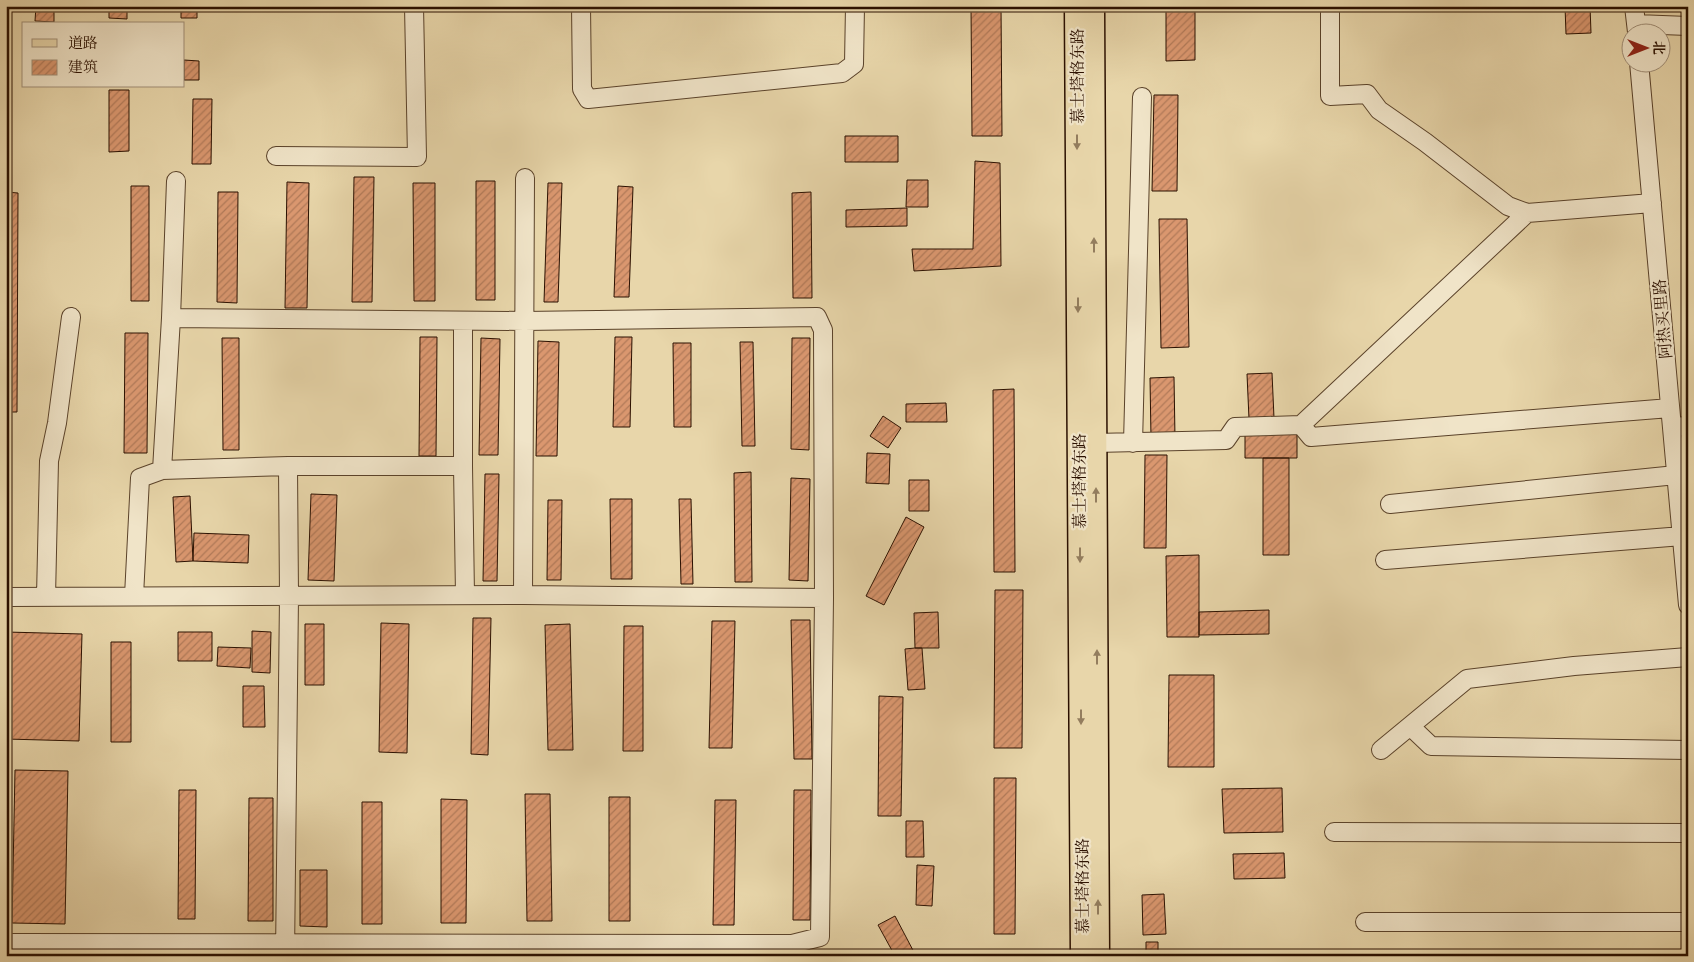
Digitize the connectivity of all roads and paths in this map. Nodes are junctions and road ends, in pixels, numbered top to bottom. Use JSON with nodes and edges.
{"nodes":[{"id":1,"x":414,"y":6,"type":"edge"},
{"id":2,"x":582,"y":6,"type":"edge"},
{"id":3,"x":855,"y":6,"type":"edge"},
{"id":4,"x":1076,"y":6,"type":"edge"},
{"id":5,"x":1092,"y":6,"type":"edge"},
{"id":6,"x":1330,"y":6,"type":"edge"},
{"id":7,"x":1634,"y":6,"type":"edge"},
{"id":8,"x":1635,"y":22,"type":"edge"},
{"id":9,"x":1688,"y":26,"type":"edge"},
{"id":10,"x":1672,"y":27,"type":"edge"},
{"id":11,"x":1641,"y":72,"type":"edge"},
{"id":12,"x":1142,"y":97,"type":"dead end"},
{"id":13,"x":276,"y":156,"type":"dead end"},
{"id":14,"x":525,"y":178,"type":"dead end"},
{"id":15,"x":176,"y":180,"type":"dead end"},
{"id":16,"x":1652,"y":203,"type":"junction"},
{"id":17,"x":1527,"y":212,"type":"junction"},
{"id":18,"x":71,"y":317,"type":"dead end"},
{"id":19,"x":171,"y":318,"type":"junction"},
{"id":20,"x":463,"y":321,"type":"junction"},
{"id":21,"x":524,"y":321,"type":"junction"},
{"id":22,"x":1670,"y":408,"type":"junction"},
{"id":23,"x":1301,"y":424,"type":"junction"},
{"id":24,"x":1680,"y":427,"type":"edge"},
{"id":25,"x":1095,"y":442,"type":"junction"},
{"id":26,"x":1133,"y":442,"type":"junction"},
{"id":27,"x":288,"y":466,"type":"junction"},
{"id":28,"x":463,"y":466,"type":"junction"},
{"id":29,"x":162,"y":470,"type":"junction"},
{"id":30,"x":1676,"y":475,"type":"junction"},
{"id":31,"x":1390,"y":504,"type":"dead end"},
{"id":32,"x":1682,"y":536,"type":"junction"},
{"id":33,"x":1385,"y":560,"type":"dead end"},
{"id":34,"x":465,"y":595,"type":"junction"},
{"id":35,"x":523,"y":595,"type":"junction"},
{"id":36,"x":134,"y":596,"type":"junction"},
{"id":37,"x":289,"y":596,"type":"junction"},
{"id":38,"x":6,"y":597,"type":"edge"},
{"id":39,"x":46,"y":597,"type":"junction"},
{"id":40,"x":818,"y":598,"type":"junction"},
{"id":41,"x":1688,"y":605,"type":"edge"},
{"id":42,"x":1688,"y":657,"type":"edge"},
{"id":43,"x":1410,"y":726,"type":"junction"},
{"id":44,"x":1382,"y":750,"type":"dead end"},
{"id":45,"x":1688,"y":750,"type":"edge"},
{"id":46,"x":1334,"y":832,"type":"dead end"},
{"id":47,"x":1688,"y":833,"type":"edge"},
{"id":48,"x":1365,"y":922,"type":"dead end"},
{"id":49,"x":1688,"y":922,"type":"edge"},
{"id":50,"x":6,"y":943,"type":"edge"},
{"id":51,"x":285,"y":950,"type":"edge"},
{"id":52,"x":1082,"y":956,"type":"edge"},
{"id":53,"x":1098,"y":956,"type":"edge"}],
"edges":[{"from":1,"to":13,"type":"street"},
{"from":2,"to":3,"type":"street"},
{"from":4,"to":52,"type":"main road","name":"慕士塔格东路","one_way":true},
{"from":25,"to":5,"type":"main road","name":"慕士塔格东路","one_way":true},
{"from":6,"to":17,"type":"street"},
{"from":7,"to":8,"type":"street"},
{"from":9,"to":10,"type":"street"},
{"from":11,"to":16,"type":"street","name":"阿热买里路"},
{"from":12,"to":26,"type":"street"},
{"from":14,"to":21,"type":"street"},
{"from":15,"to":19,"type":"street"},
{"from":16,"to":17,"type":"street"},
{"from":16,"to":22,"type":"street","name":"阿热买里路"},
{"from":17,"to":23,"type":"street"},
{"from":18,"to":39,"type":"street"},
{"from":19,"to":20,"type":"street"},
{"from":19,"to":29,"type":"street"},
{"from":20,"to":21,"type":"street"},
{"from":20,"to":28,"type":"street"},
{"from":21,"to":35,"type":"street"},
{"from":21,"to":40,"type":"street"},
{"from":22,"to":23,"type":"street"},
{"from":22,"to":24,"type":"street","name":"阿热买里路"},
{"from":23,"to":26,"type":"street"},
{"from":24,"to":30,"type":"street","name":"阿热买里路"},
{"from":25,"to":26,"type":"street"},
{"from":53,"to":25,"type":"main road","name":"慕士塔格东路","one_way":true},
{"from":27,"to":28,"type":"street"},
{"from":27,"to":29,"type":"street"},
{"from":27,"to":37,"type":"street"},
{"from":28,"to":34,"type":"street"},
{"from":29,"to":36,"type":"street"},
{"from":30,"to":31,"type":"street"},
{"from":30,"to":32,"type":"street","name":"阿热买里路"},
{"from":32,"to":33,"type":"street"},
{"from":32,"to":41,"type":"street","name":"阿热买里路"},
{"from":34,"to":35,"type":"street"},
{"from":34,"to":37,"type":"street"},
{"from":35,"to":40,"type":"street"},
{"from":36,"to":37,"type":"street"},
{"from":36,"to":39,"type":"street"},
{"from":37,"to":51,"type":"street"},
{"from":38,"to":39,"type":"street"},
{"from":40,"to":51,"type":"street"},
{"from":42,"to":43,"type":"street"},
{"from":43,"to":44,"type":"street"},
{"from":43,"to":45,"type":"street"},
{"from":46,"to":47,"type":"street"},
{"from":48,"to":49,"type":"street"},
{"from":50,"to":51,"type":"street"}]}
